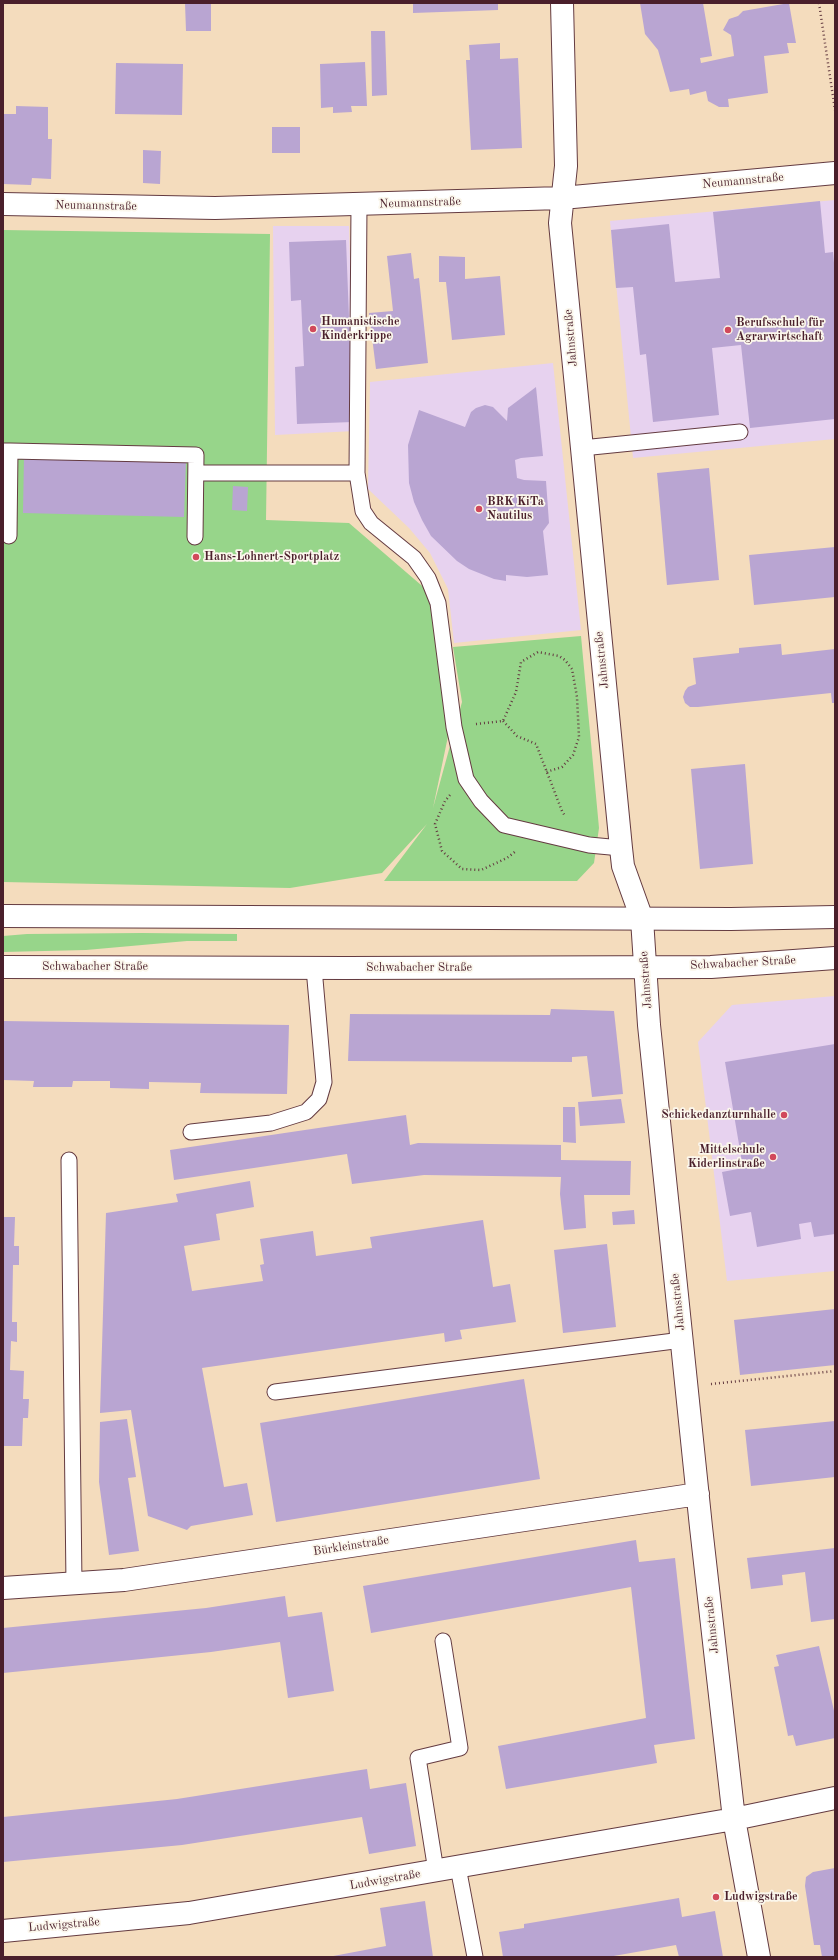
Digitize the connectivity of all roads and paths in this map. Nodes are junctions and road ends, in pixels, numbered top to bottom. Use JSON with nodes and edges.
{"nodes":[{"id":1,"x":562,"y":3,"type":"edge"},
{"id":2,"x":819,"y":3,"type":"edge"},
{"id":3,"x":835,"y":110,"type":"edge"},
{"id":4,"x":835,"y":172,"type":"edge"},
{"id":5,"x":562,"y":198,"type":"junction"},
{"id":6,"x":3,"y":204,"type":"edge"},
{"id":7,"x":359,"y":205,"type":"junction"},
{"id":8,"x":740,"y":432,"type":"dead end"},
{"id":9,"x":582,"y":448,"type":"junction"},
{"id":10,"x":7,"y":451,"type":"edge"},
{"id":11,"x":196,"y":472,"type":"junction"},
{"id":12,"x":357,"y":473,"type":"junction"},
{"id":13,"x":9,"y":536,"type":"dead end"},
{"id":14,"x":195,"y":537,"type":"dead end"},
{"id":15,"x":502,"y":721,"type":"junction"},
{"id":16,"x":454,"y":727,"type":"junction"},
{"id":17,"x":546,"y":772,"type":"junction"},
{"id":18,"x":466,"y":779,"type":"junction"},
{"id":19,"x":538,"y":833,"type":"junction"},
{"id":20,"x":589,"y":845,"type":"junction"},
{"id":21,"x":621,"y":848,"type":"junction"},
{"id":22,"x":3,"y":916,"type":"edge"},
{"id":23,"x":835,"y":917,"type":"edge"},
{"id":24,"x":642,"y":919,"type":"junction"},
{"id":25,"x":835,"y":958,"type":"edge"},
{"id":26,"x":645,"y":966,"type":"junction"},
{"id":27,"x":3,"y":967,"type":"edge"},
{"id":28,"x":314,"y":968,"type":"junction"},
{"id":29,"x":191,"y":1132,"type":"dead end"},
{"id":30,"x":69,"y":1160,"type":"dead end"},
{"id":31,"x":682,"y":1340,"type":"junction"},
{"id":32,"x":835,"y":1371,"type":"edge"},
{"id":33,"x":687,"y":1386,"type":"junction"},
{"id":34,"x":275,"y":1392,"type":"dead end"},
{"id":35,"x":698,"y":1494,"type":"junction"},
{"id":36,"x":74,"y":1584,"type":"junction"},
{"id":37,"x":3,"y":1588,"type":"edge"},
{"id":38,"x":443,"y":1641,"type":"dead end"},
{"id":39,"x":835,"y":1798,"type":"edge"},
{"id":40,"x":734,"y":1819,"type":"junction"},
{"id":41,"x":458,"y":1867,"type":"junction"},
{"id":42,"x":436,"y":1871,"type":"junction"},
{"id":43,"x":3,"y":1931,"type":"edge"},
{"id":44,"x":474,"y":1957,"type":"edge"},
{"id":45,"x":759,"y":1957,"type":"edge"}],
"edges":[{"from":1,"to":5,"type":"street","name":"Jahnstraße"},
{"from":2,"to":3,"type":"path"},
{"from":4,"to":5,"type":"street","name":"Neumannstraße"},
{"from":5,"to":7,"type":"street","name":"Neumannstraße"},
{"from":5,"to":9,"type":"street","name":"Jahnstraße"},
{"from":6,"to":7,"type":"street","name":"Neumannstraße"},
{"from":7,"to":12,"type":"lane"},
{"from":8,"to":9,"type":"lane"},
{"from":9,"to":21,"type":"street","name":"Jahnstraße"},
{"from":10,"to":11,"type":"lane"},
{"from":10,"to":13,"type":"lane"},
{"from":11,"to":12,"type":"lane"},
{"from":11,"to":14,"type":"lane"},
{"from":12,"to":16,"type":"lane"},
{"from":15,"to":16,"type":"path"},
{"from":15,"to":17,"type":"path"},
{"from":15,"to":17,"type":"path"},
{"from":16,"to":18,"type":"lane"},
{"from":17,"to":20,"type":"path"},
{"from":18,"to":19,"type":"lane"},
{"from":18,"to":19,"type":"path"},
{"from":19,"to":20,"type":"lane"},
{"from":20,"to":21,"type":"lane"},
{"from":21,"to":24,"type":"street","name":"Jahnstraße"},
{"from":22,"to":24,"type":"street"},
{"from":23,"to":24,"type":"street"},
{"from":24,"to":26,"type":"street","name":"Jahnstraße"},
{"from":25,"to":26,"type":"street","name":"Schwabacher Straße"},
{"from":26,"to":28,"type":"street","name":"Schwabacher Straße"},
{"from":26,"to":31,"type":"street","name":"Jahnstraße"},
{"from":27,"to":28,"type":"street","name":"Schwabacher Straße"},
{"from":28,"to":29,"type":"lane"},
{"from":30,"to":36,"type":"lane"},
{"from":31,"to":33,"type":"street","name":"Jahnstraße"},
{"from":31,"to":34,"type":"lane"},
{"from":32,"to":33,"type":"path"},
{"from":33,"to":35,"type":"street","name":"Jahnstraße"},
{"from":35,"to":36,"type":"street","name":"Bürkleinstraße"},
{"from":35,"to":40,"type":"street","name":"Jahnstraße"},
{"from":36,"to":37,"type":"street","name":"Bürkleinstraße"},
{"from":38,"to":42,"type":"lane"},
{"from":39,"to":40,"type":"street","name":"Ludwigstraße"},
{"from":40,"to":41,"type":"street","name":"Ludwigstraße"},
{"from":40,"to":45,"type":"street","name":"Jahnstraße"},
{"from":41,"to":42,"type":"street","name":"Ludwigstraße"},
{"from":41,"to":44,"type":"lane"},
{"from":42,"to":43,"type":"street","name":"Ludwigstraße"}]}
